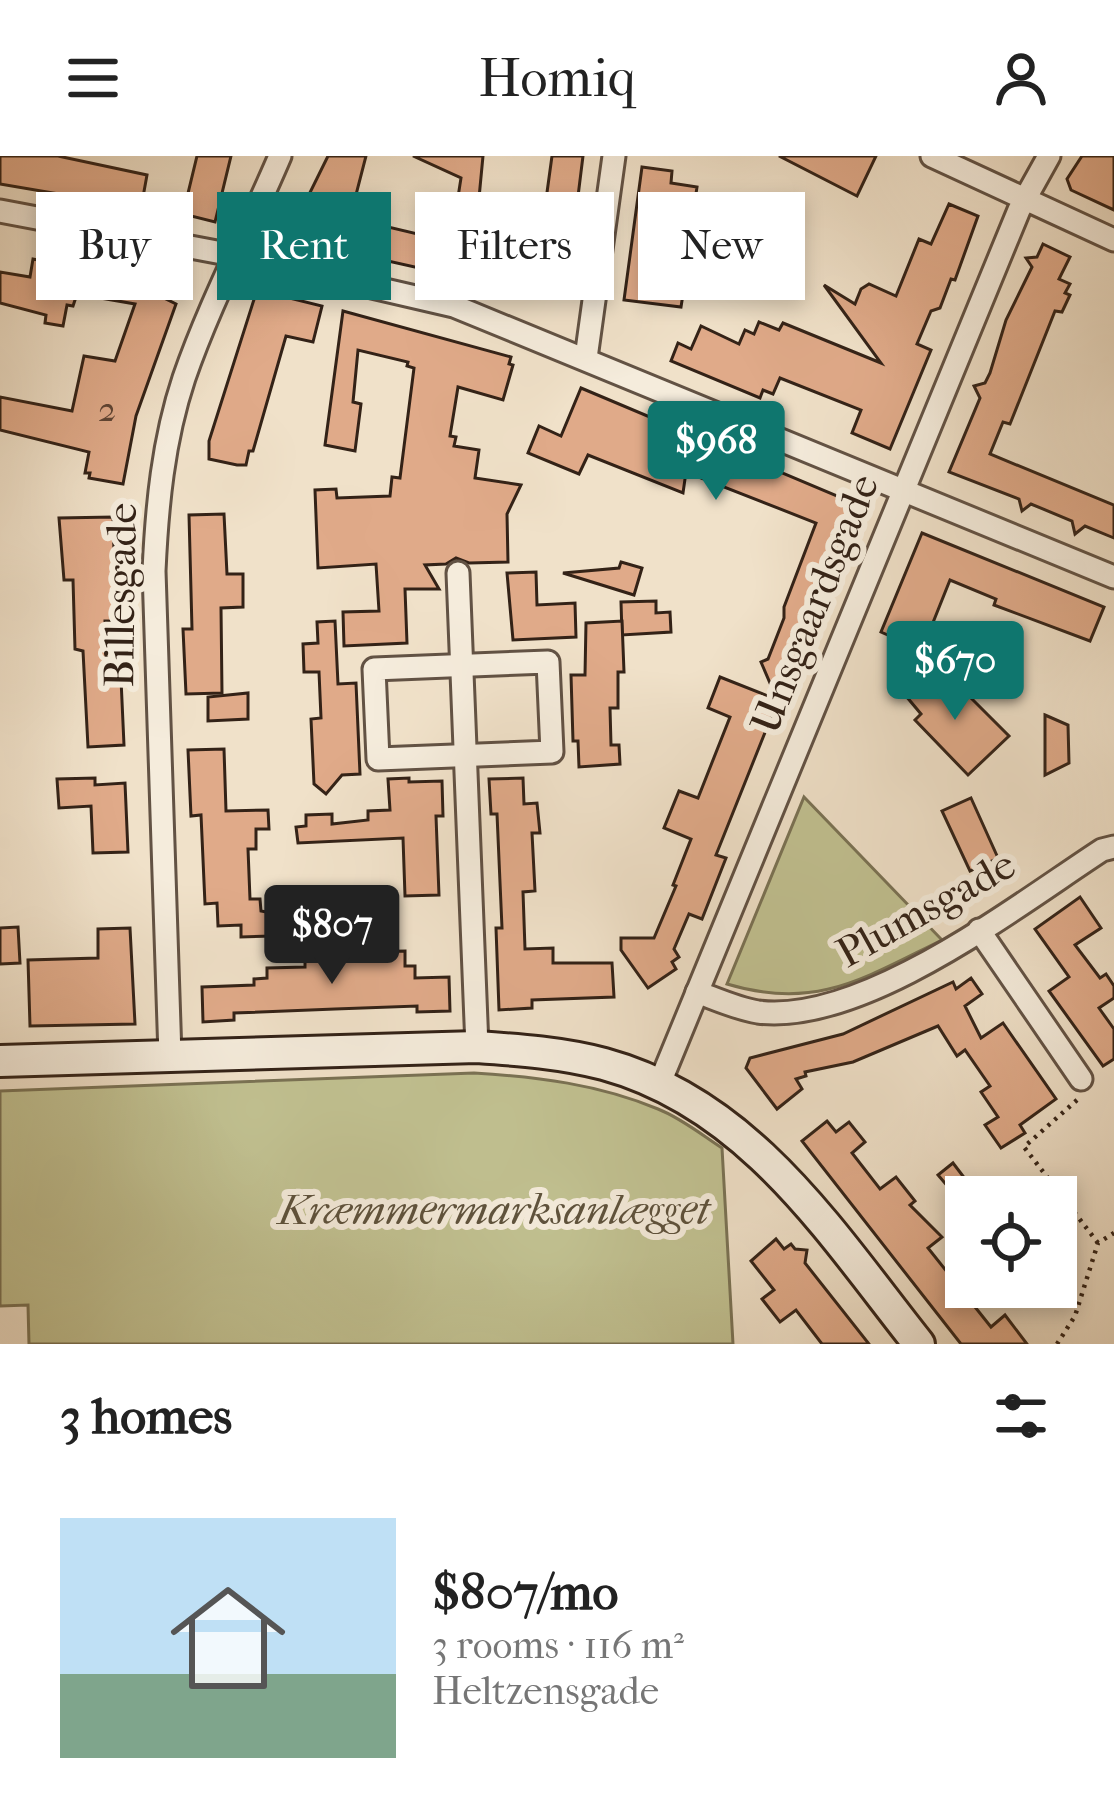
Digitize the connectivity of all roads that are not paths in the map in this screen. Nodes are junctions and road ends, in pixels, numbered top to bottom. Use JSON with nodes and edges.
{"nodes":[{"id":1,"x":280,"y":156,"type":"edge"},
{"id":2,"x":614,"y":156,"type":"edge"},
{"id":3,"x":932,"y":156,"type":"edge"},
{"id":4,"x":1048,"y":156,"type":"edge"},
{"id":5,"x":265,"y":192,"type":"edge"},
{"id":6,"x":1024,"y":198,"type":"junction"},
{"id":7,"x":0,"y":212,"type":"edge"},
{"id":8,"x":1114,"y":240,"type":"edge"},
{"id":9,"x":217,"y":252,"type":"edge"},
{"id":10,"x":391,"y":291,"type":"edge"},
{"id":11,"x":219,"y":300,"type":"edge"},
{"id":12,"x":586,"y":358,"type":"junction"},
{"id":13,"x":904,"y":490,"type":"junction"},
{"id":14,"x":458,"y":573,"type":"dead end"},
{"id":15,"x":1114,"y":577,"type":"edge"},
{"id":16,"x":462,"y":665,"type":"junction"},
{"id":17,"x":465,"y":755,"type":"junction"},
{"id":18,"x":1114,"y":847,"type":"edge"},
{"id":19,"x":979,"y":930,"type":"junction"},
{"id":20,"x":697,"y":992,"type":"junction"},
{"id":21,"x":477,"y":1047,"type":"junction"},
{"id":22,"x":170,"y":1056,"type":"junction"},
{"id":23,"x":0,"y":1061,"type":"edge"},
{"id":24,"x":1081,"y":1078,"type":"road end"},
{"id":25,"x":659,"y":1085,"type":"junction"},
{"id":26,"x":919,"y":1344,"type":"edge"}],
"edges":[{"from":1,"to":5,"type":"street","name":"Billesgade"},
{"from":2,"to":12,"type":"street"},
{"from":3,"to":6,"type":"street"},
{"from":4,"to":6,"type":"street","name":"Unsgaardsgade"},
{"from":6,"to":8,"type":"street"},
{"from":6,"to":13,"type":"street","name":"Unsgaardsgade"},
{"from":7,"to":9,"type":"street"},
{"from":10,"to":12,"type":"street"},
{"from":11,"to":22,"type":"street","name":"Billesgade"},
{"from":12,"to":13,"type":"street"},
{"from":13,"to":15,"type":"street"},
{"from":13,"to":20,"type":"street","name":"Unsgaardsgade"},
{"from":14,"to":16,"type":"street"},
{"from":16,"to":17,"type":"street"},
{"from":16,"to":17,"type":"street"},
{"from":16,"to":17,"type":"street"},
{"from":17,"to":21,"type":"street"},
{"from":18,"to":19,"type":"street","name":"Plumsgade"},
{"from":19,"to":20,"type":"street","name":"Plumsgade"},
{"from":19,"to":24,"type":"street"},
{"from":20,"to":25,"type":"street","name":"Unsgaardsgade"},
{"from":21,"to":22,"type":"street"},
{"from":21,"to":25,"type":"street"},
{"from":22,"to":23,"type":"street"},
{"from":25,"to":26,"type":"street"}]}
